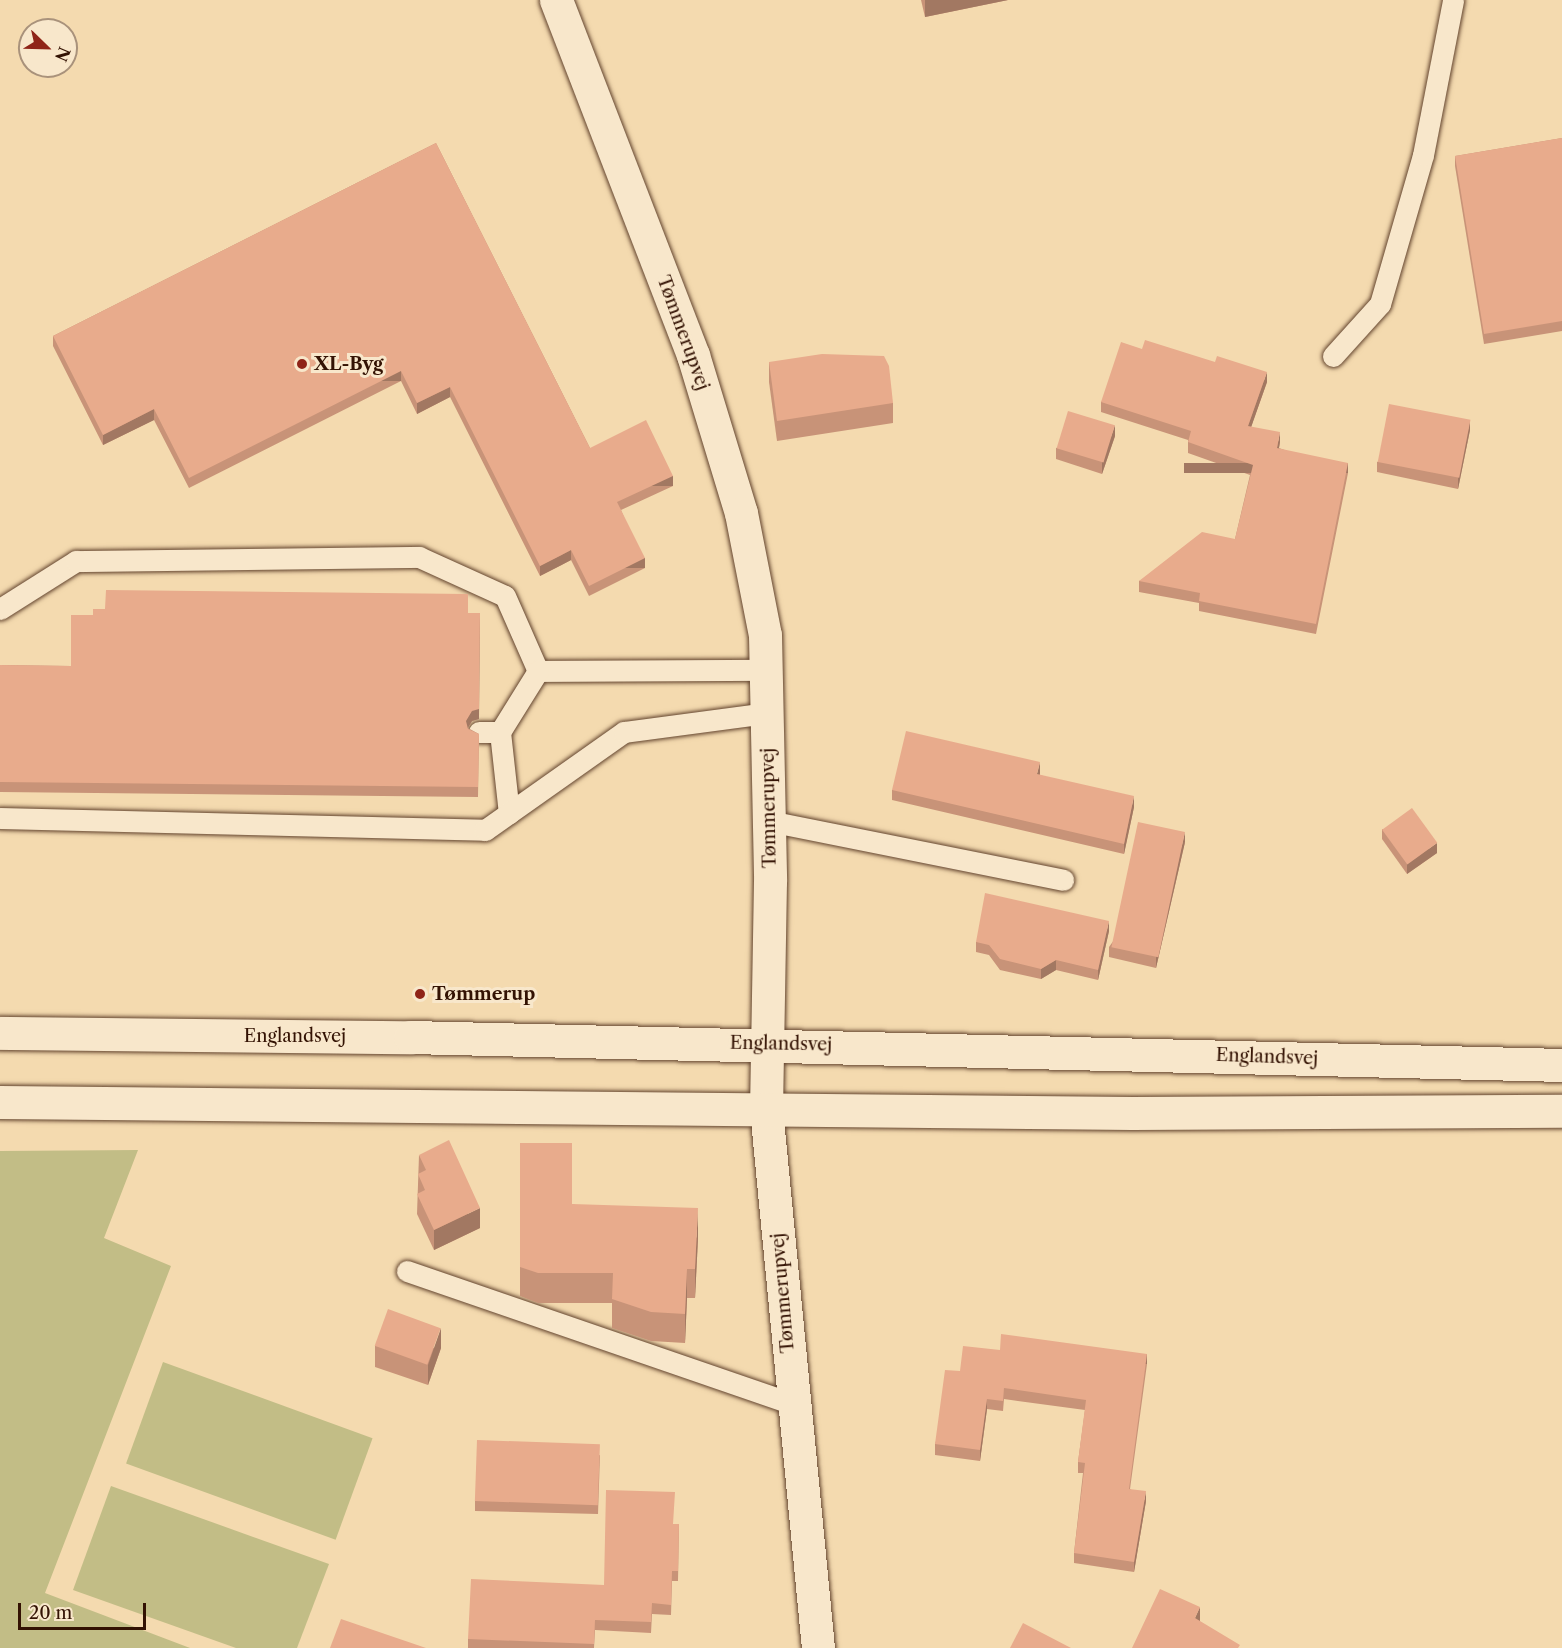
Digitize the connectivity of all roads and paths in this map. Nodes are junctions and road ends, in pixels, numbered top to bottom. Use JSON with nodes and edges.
{"nodes":[{"id":1,"x":556,"y":0,"type":"edge"},
{"id":2,"x":1453,"y":0,"type":"edge"},
{"id":3,"x":1334,"y":356,"type":"dead end"},
{"id":4,"x":0,"y":609,"type":"edge"},
{"id":5,"x":538,"y":670,"type":"junction"},
{"id":6,"x":766,"y":670,"type":"junction"},
{"id":7,"x":767,"y":713,"type":"junction"},
{"id":8,"x":509,"y":814,"type":"junction"},
{"id":9,"x":0,"y":818,"type":"edge"},
{"id":10,"x":769,"y":820,"type":"junction"},
{"id":11,"x":1063,"y":880,"type":"dead end"},
{"id":12,"x":0,"y":1033,"type":"edge"},
{"id":13,"x":768,"y":1044,"type":"junction"},
{"id":14,"x":1562,"y":1065,"type":"edge"},
{"id":15,"x":0,"y":1102,"type":"edge"},
{"id":16,"x":766,"y":1109,"type":"junction"},
{"id":17,"x":1562,"y":1111,"type":"edge"},
{"id":18,"x":407,"y":1271,"type":"dead end"},
{"id":19,"x":793,"y":1404,"type":"junction"},
{"id":20,"x":818,"y":1648,"type":"edge"}],
"edges":[{"from":1,"to":6,"type":"main road","name":"Tømmerupvej"},
{"from":2,"to":3,"type":"lane"},
{"from":4,"to":5,"type":"lane"},
{"from":5,"to":6,"type":"lane"},
{"from":5,"to":8,"type":"lane"},
{"from":6,"to":7,"type":"main road","name":"Tømmerupvej"},
{"from":7,"to":8,"type":"lane"},
{"from":7,"to":10,"type":"main road","name":"Tømmerupvej"},
{"from":8,"to":9,"type":"lane"},
{"from":10,"to":11,"type":"lane"},
{"from":10,"to":13,"type":"main road","name":"Tømmerupvej"},
{"from":12,"to":13,"type":"main road","name":"Englandsvej"},
{"from":13,"to":14,"type":"main road","name":"Englandsvej"},
{"from":13,"to":16,"type":"main road","name":"Tømmerupvej"},
{"from":15,"to":16,"type":"main road"},
{"from":16,"to":17,"type":"main road"},
{"from":16,"to":19,"type":"main road","name":"Tømmerupvej"},
{"from":18,"to":19,"type":"lane"},
{"from":19,"to":20,"type":"main road","name":"Tømmerupvej"}]}
